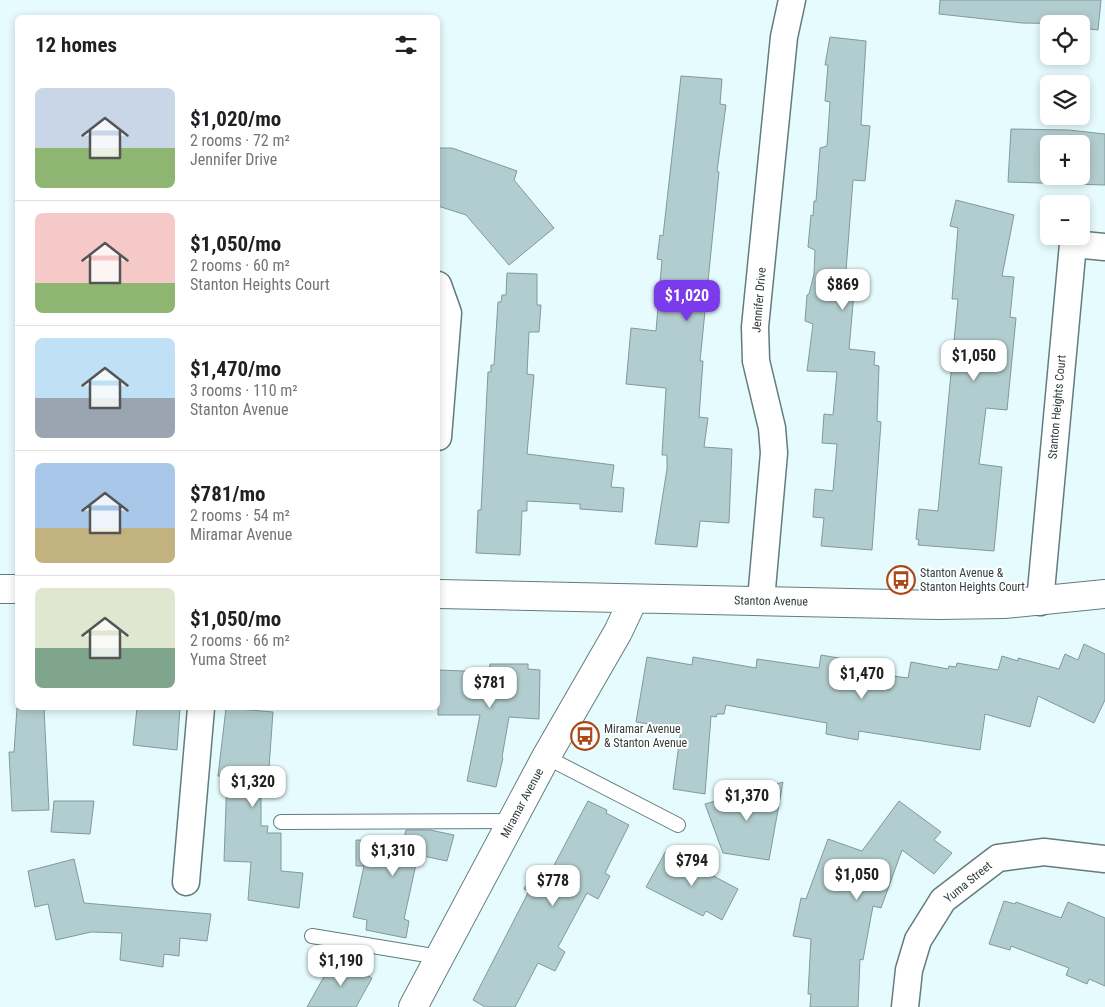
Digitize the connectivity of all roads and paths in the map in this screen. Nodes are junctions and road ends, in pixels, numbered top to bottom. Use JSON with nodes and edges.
{"nodes":[{"id":1,"x":792,"y":0,"type":"edge"},
{"id":2,"x":1105,"y":247,"type":"edge"},
{"id":3,"x":440,"y":291,"type":"edge"},
{"id":4,"x":440,"y":412,"type":"edge"},
{"id":5,"x":0,"y":589,"type":"edge"},
{"id":6,"x":15,"y":589,"type":"edge"},
{"id":7,"x":440,"y":594,"type":"edge"},
{"id":8,"x":1105,"y":594,"type":"edge"},
{"id":9,"x":633,"y":600,"type":"junction"},
{"id":10,"x":761,"y":600,"type":"junction"},
{"id":11,"x":1040,"y":602,"type":"junction"},
{"id":12,"x":201,"y":710,"type":"edge"},
{"id":13,"x":546,"y":757,"type":"junction"},
{"id":14,"x":513,"y":821,"type":"junction"},
{"id":15,"x":281,"y":822,"type":"dead end"},
{"id":16,"x":678,"y":825,"type":"dead end"},
{"id":17,"x":1105,"y":860,"type":"edge"},
{"id":18,"x":186,"y":882,"type":"dead end"},
{"id":19,"x":312,"y":936,"type":"dead end"},
{"id":20,"x":439,"y":957,"type":"junction"},
{"id":21,"x":414,"y":1007,"type":"edge"},
{"id":22,"x":905,"y":1007,"type":"edge"}],
"edges":[{"from":1,"to":10,"type":"street","name":"Jennifer Drive"},
{"from":2,"to":11,"type":"street","name":"Stanton Heights Court"},
{"from":3,"to":4,"type":"street"},
{"from":5,"to":6,"type":"street"},
{"from":7,"to":9,"type":"street","name":"Stanton Avenue"},
{"from":8,"to":11,"type":"street","name":"Stanton Avenue"},
{"from":9,"to":10,"type":"street","name":"Stanton Avenue"},
{"from":9,"to":13,"type":"street","name":"Miramar Avenue"},
{"from":10,"to":11,"type":"street","name":"Stanton Avenue"},
{"from":12,"to":18,"type":"street"},
{"from":13,"to":14,"type":"street","name":"Miramar Avenue"},
{"from":13,"to":16,"type":"lane"},
{"from":14,"to":15,"type":"lane"},
{"from":14,"to":20,"type":"street","name":"Miramar Avenue"},
{"from":17,"to":22,"type":"street","name":"Yuma Street"},
{"from":19,"to":20,"type":"lane"},
{"from":20,"to":21,"type":"street","name":"Miramar Avenue"}]}
